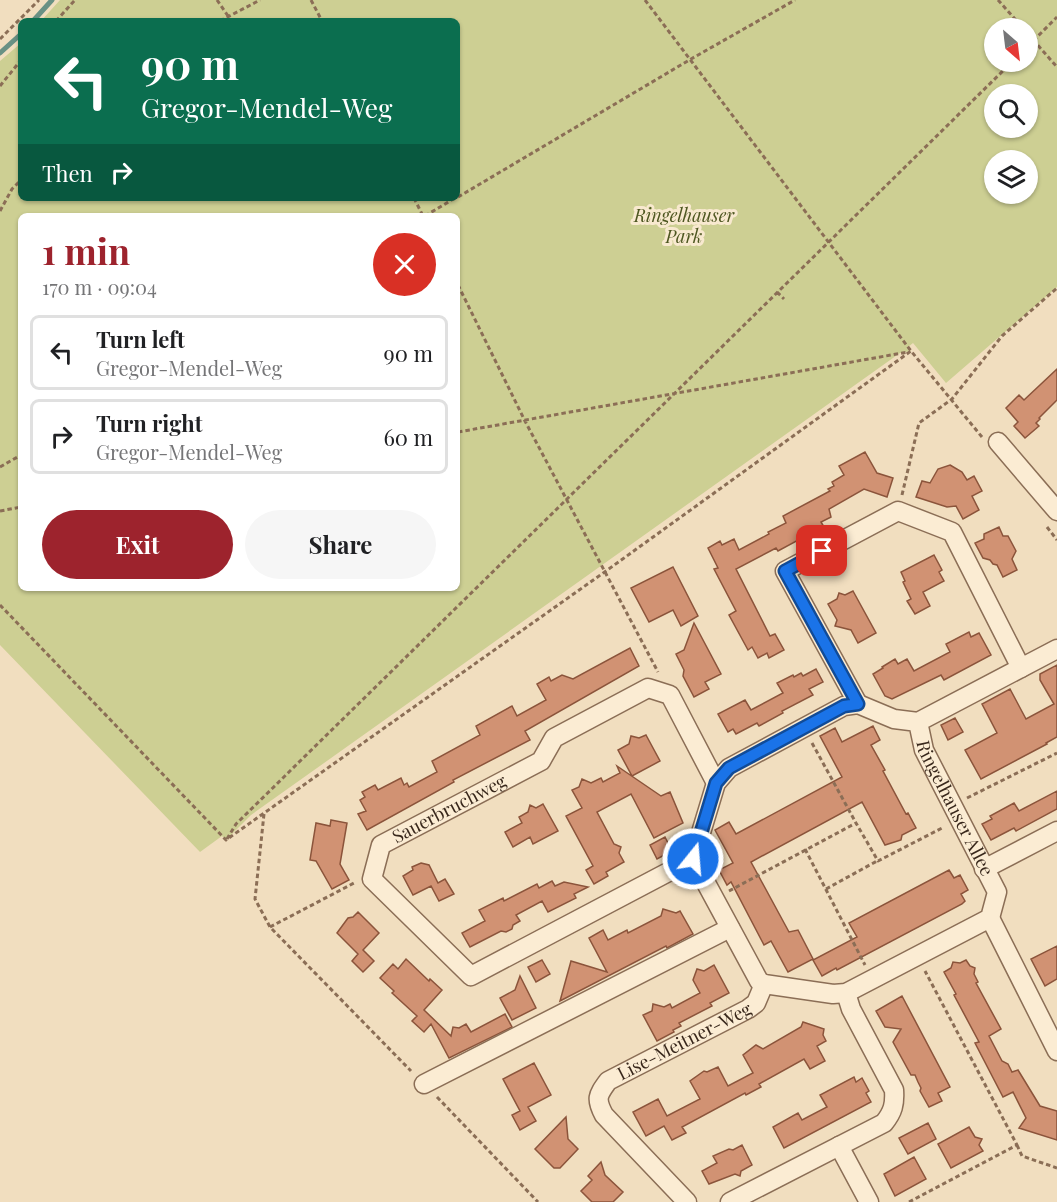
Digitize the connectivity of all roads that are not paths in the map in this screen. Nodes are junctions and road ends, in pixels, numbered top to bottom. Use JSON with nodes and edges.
{"nodes":[{"id":1,"x":998,"y":442,"type":"road end"},
{"id":2,"x":1057,"y":511,"type":"edge"},
{"id":3,"x":1057,"y":649,"type":"edge"},
{"id":4,"x":1022,"y":668,"type":"junction"},
{"id":5,"x":858,"y":704,"type":"junction"},
{"id":6,"x":918,"y":722,"type":"junction"},
{"id":7,"x":716,"y":783,"type":"junction"},
{"id":8,"x":1057,"y":831,"type":"edge"},
{"id":9,"x":693,"y":859,"type":"junction"},
{"id":10,"x":984,"y":869,"type":"junction"},
{"id":11,"x":990,"y":918,"type":"junction"},
{"id":12,"x":729,"y":928,"type":"junction"},
{"id":13,"x":764,"y":984,"type":"junction"},
{"id":14,"x":846,"y":993,"type":"junction"},
{"id":15,"x":1057,"y":1051,"type":"edge"},
{"id":16,"x":424,"y":1084,"type":"road end"},
{"id":17,"x":839,"y":1146,"type":"junction"},
{"id":18,"x":687,"y":1202,"type":"edge"},
{"id":19,"x":730,"y":1202,"type":"edge"},
{"id":20,"x":869,"y":1202,"type":"edge"}],
"edges":[{"from":1,"to":2,"type":"street"},
{"from":3,"to":4,"type":"street","name":"Ringelhauser Allee"},
{"from":4,"to":5,"type":"street"},
{"from":4,"to":6,"type":"street","name":"Ringelhauser Allee"},
{"from":5,"to":6,"type":"street","name":"Ringelhauser Allee"},
{"from":5,"to":7,"type":"street"},
{"from":6,"to":10,"type":"street","name":"Ringelhauser Allee"},
{"from":7,"to":9,"type":"street"},
{"from":7,"to":9,"type":"street","name":"Sauerbruchweg"},
{"from":8,"to":10,"type":"street"},
{"from":9,"to":12,"type":"street"},
{"from":10,"to":11,"type":"street","name":"Ringelhauser Allee"},
{"from":11,"to":14,"type":"street"},
{"from":11,"to":15,"type":"street"},
{"from":12,"to":13,"type":"street"},
{"from":12,"to":16,"type":"street"},
{"from":13,"to":14,"type":"street"},
{"from":13,"to":18,"type":"street","name":"Lise-Meitner-Weg"},
{"from":14,"to":17,"type":"street"},
{"from":17,"to":19,"type":"street"},
{"from":17,"to":20,"type":"street"}]}
